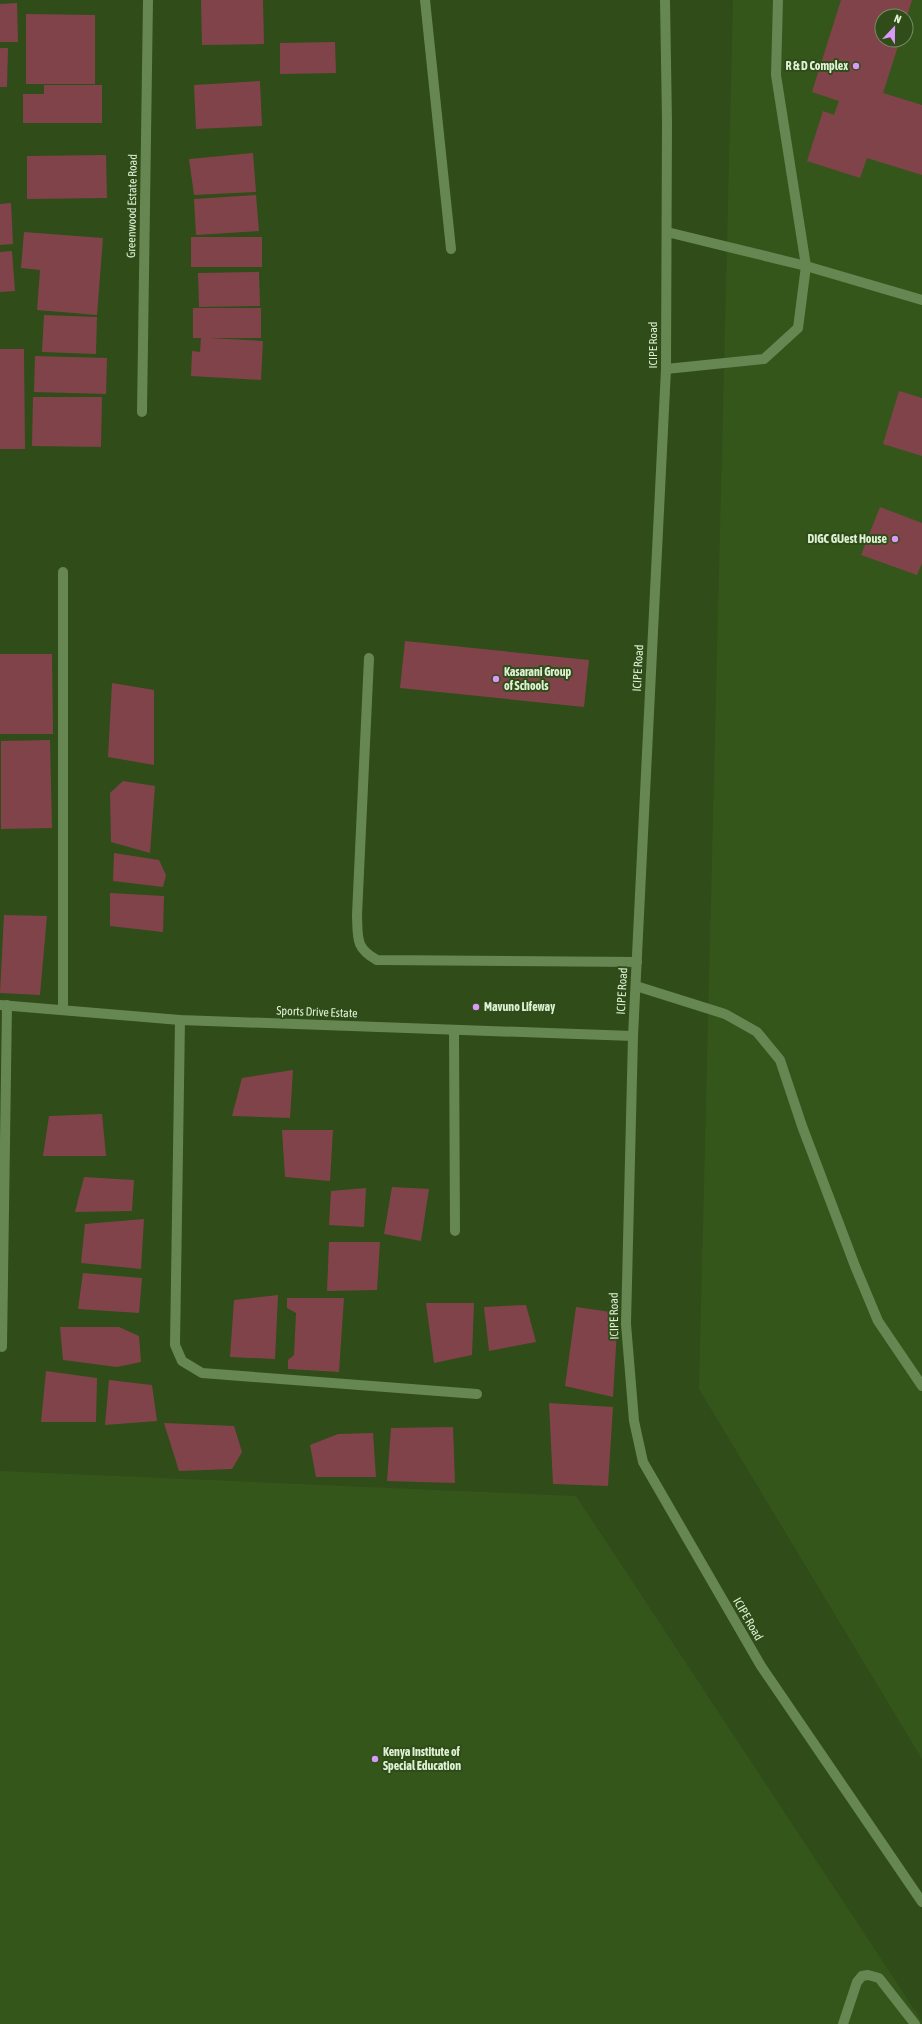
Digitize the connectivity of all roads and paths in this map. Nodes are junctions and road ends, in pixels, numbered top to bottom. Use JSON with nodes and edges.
{"nodes":[{"id":1,"x":148,"y":0,"type":"edge"},
{"id":2,"x":424,"y":0,"type":"edge"},
{"id":3,"x":665,"y":0,"type":"edge"},
{"id":4,"x":778,"y":0,"type":"edge"},
{"id":5,"x":666,"y":232,"type":"junction"},
{"id":6,"x":451,"y":250,"type":"dead end"},
{"id":7,"x":806,"y":266,"type":"junction"},
{"id":8,"x":922,"y":300,"type":"edge"},
{"id":9,"x":666,"y":369,"type":"junction"},
{"id":10,"x":142,"y":412,"type":"dead end"},
{"id":11,"x":63,"y":572,"type":"dead end"},
{"id":12,"x":369,"y":658,"type":"dead end"},
{"id":13,"x":637,"y":962,"type":"junction"},
{"id":14,"x":636,"y":986,"type":"junction"},
{"id":15,"x":4,"y":1005,"type":"edge"},
{"id":16,"x":63,"y":1010,"type":"junction"},
{"id":17,"x":180,"y":1020,"type":"junction"},
{"id":18,"x":454,"y":1030,"type":"junction"},
{"id":19,"x":633,"y":1036,"type":"junction"},
{"id":20,"x":455,"y":1232,"type":"dead end"},
{"id":21,"x":2,"y":1347,"type":"dead end"},
{"id":22,"x":922,"y":1386,"type":"edge"},
{"id":23,"x":477,"y":1394,"type":"dead end"},
{"id":24,"x":922,"y":1902,"type":"edge"},
{"id":25,"x":843,"y":2024,"type":"edge"},
{"id":26,"x":914,"y":2024,"type":"edge"}],
"edges":[{"from":1,"to":10,"type":"street","name":"Greenwood Estate Road"},
{"from":2,"to":6,"type":"street"},
{"from":3,"to":5,"type":"street","name":"ICIPE Road"},
{"from":4,"to":7,"type":"street"},
{"from":5,"to":7,"type":"street"},
{"from":5,"to":9,"type":"street","name":"ICIPE Road"},
{"from":7,"to":8,"type":"street"},
{"from":7,"to":9,"type":"street"},
{"from":9,"to":13,"type":"street","name":"ICIPE Road"},
{"from":11,"to":16,"type":"street"},
{"from":12,"to":13,"type":"street"},
{"from":13,"to":14,"type":"street","name":"ICIPE Road"},
{"from":14,"to":19,"type":"street","name":"ICIPE Road"},
{"from":14,"to":22,"type":"street"},
{"from":15,"to":16,"type":"street","name":"Sports Drive Estate"},
{"from":15,"to":21,"type":"street"},
{"from":16,"to":17,"type":"street","name":"Sports Drive Estate"},
{"from":17,"to":18,"type":"street","name":"Sports Drive Estate"},
{"from":17,"to":23,"type":"street"},
{"from":18,"to":19,"type":"street","name":"Sports Drive Estate"},
{"from":18,"to":20,"type":"street"},
{"from":19,"to":24,"type":"street","name":"ICIPE Road"},
{"from":25,"to":26,"type":"street"}]}
